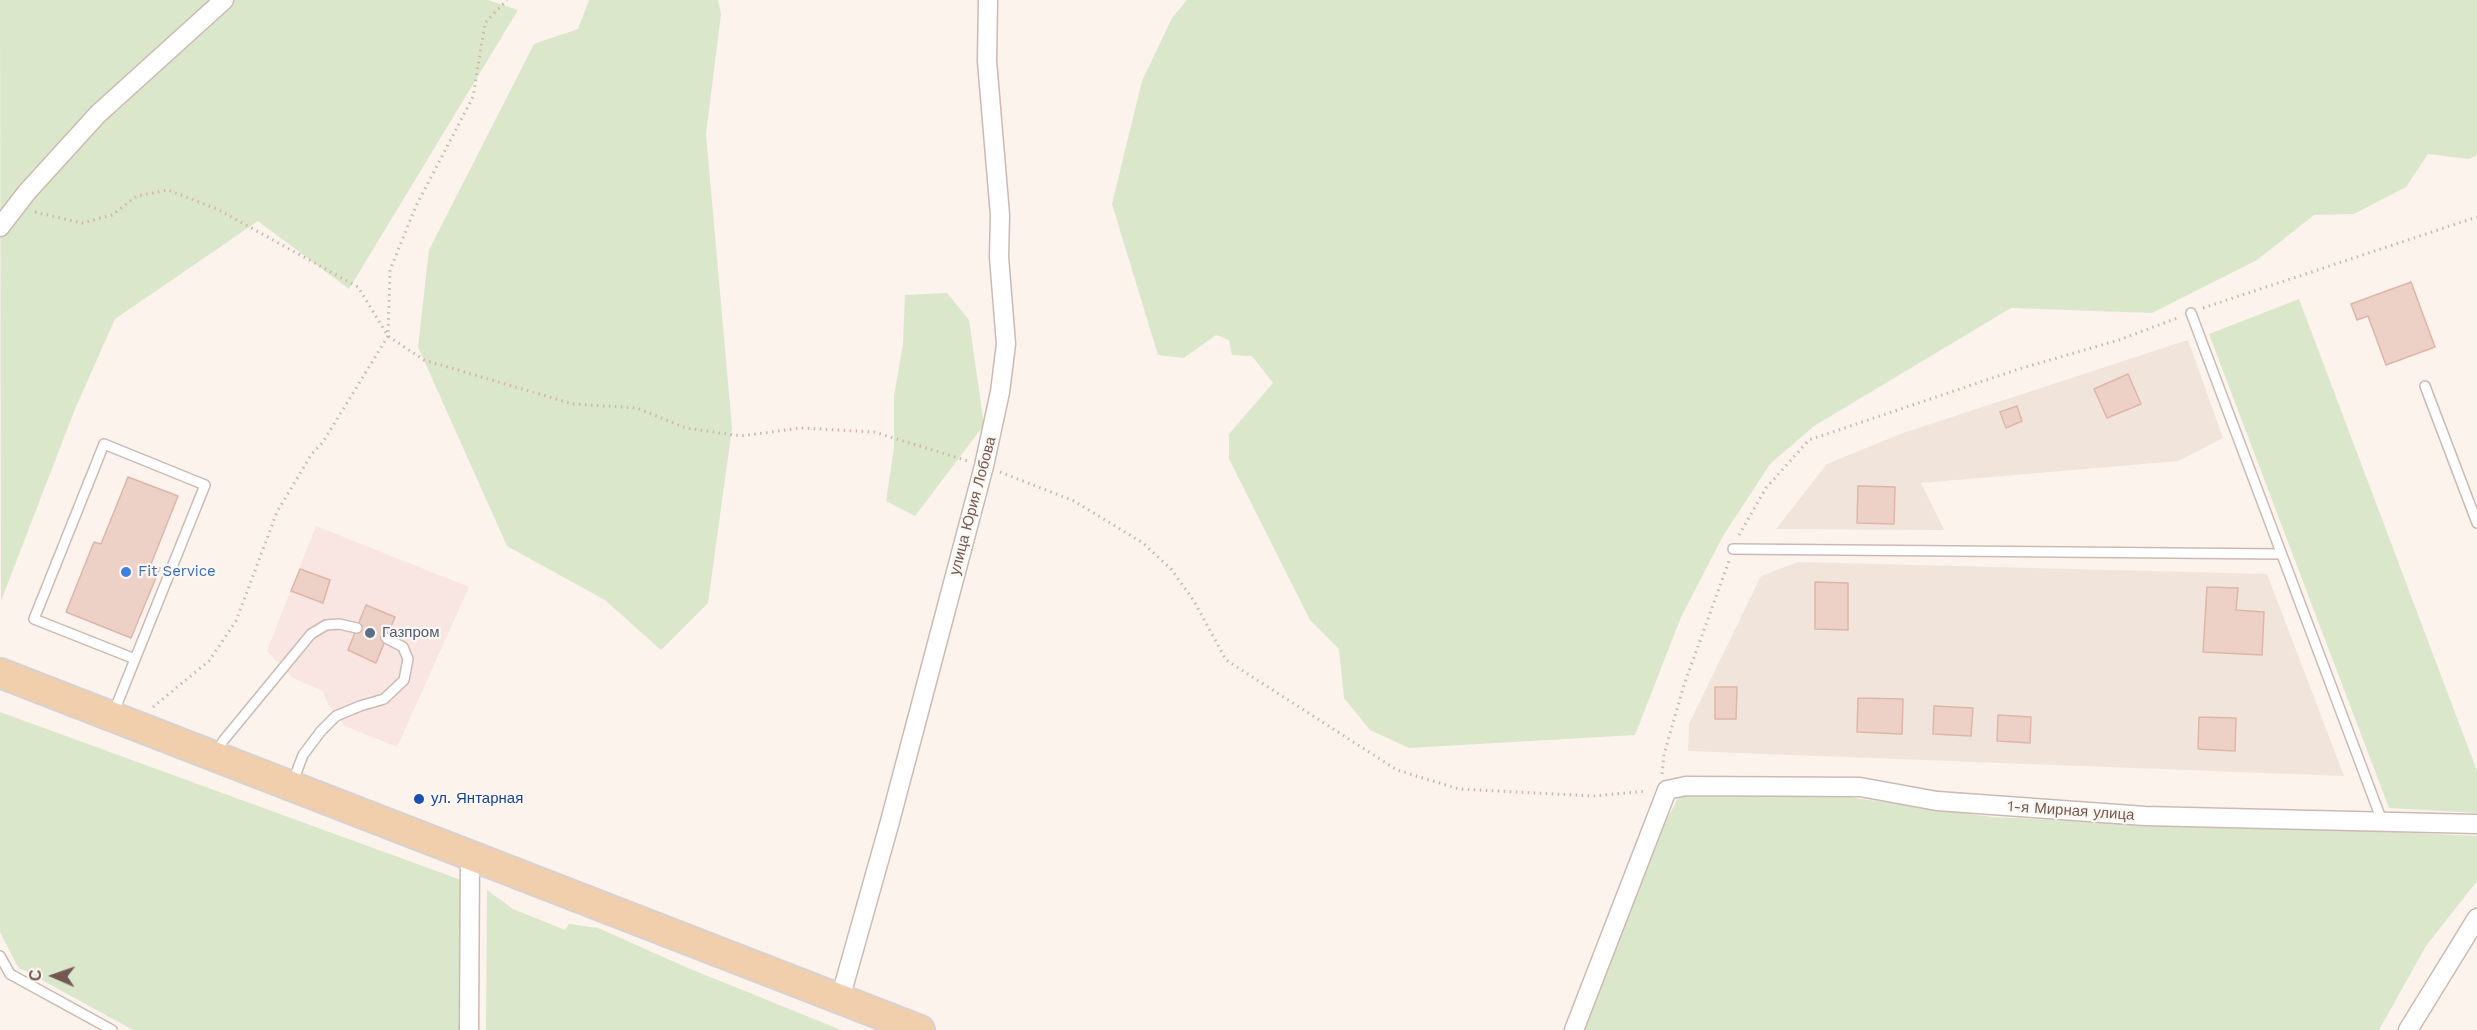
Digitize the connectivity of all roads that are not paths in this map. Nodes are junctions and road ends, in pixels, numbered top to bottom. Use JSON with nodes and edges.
{"nodes":[{"id":1,"x":225,"y":0,"type":"edge"},
{"id":2,"x":988,"y":0,"type":"edge"},
{"id":3,"x":0,"y":227,"type":"edge"},
{"id":4,"x":2191,"y":313,"type":"road end"},
{"id":5,"x":2425,"y":386,"type":"dead end"},
{"id":6,"x":2477,"y":523,"type":"edge"},
{"id":7,"x":1733,"y":549,"type":"road end"},
{"id":8,"x":2280,"y":555,"type":"junction"},
{"id":9,"x":357,"y":628,"type":"dead end"},
{"id":10,"x":386,"y":638,"type":"dead end"},
{"id":11,"x":135,"y":660,"type":"junction"},
{"id":12,"x":0,"y":673,"type":"edge"},
{"id":13,"x":119,"y":720,"type":"junction"},
{"id":14,"x":214,"y":756,"type":"junction"},
{"id":15,"x":291,"y":786,"type":"junction"},
{"id":16,"x":2382,"y":821,"type":"junction"},
{"id":17,"x":2477,"y":824,"type":"edge"},
{"id":18,"x":470,"y":855,"type":"junction"},
{"id":19,"x":2477,"y":918,"type":"edge"},
{"id":20,"x":0,"y":956,"type":"edge"},
{"id":21,"x":840,"y":999,"type":"junction"},
{"id":22,"x":893,"y":1025,"type":"edge"},
{"id":23,"x":112,"y":1030,"type":"edge"},
{"id":24,"x":469,"y":1030,"type":"edge"},
{"id":25,"x":920,"y":1030,"type":"edge"},
{"id":26,"x":1574,"y":1030,"type":"edge"},
{"id":27,"x":2408,"y":1030,"type":"edge"}],
"edges":[{"from":1,"to":3,"type":"street"},
{"from":2,"to":21,"type":"street","name":"улица Юрия Лобова"},
{"from":4,"to":8,"type":"lane"},
{"from":5,"to":6,"type":"lane"},
{"from":7,"to":8,"type":"lane"},
{"from":8,"to":16,"type":"lane"},
{"from":9,"to":14,"type":"lane"},
{"from":10,"to":15,"type":"lane"},
{"from":11,"to":11,"type":"lane"},
{"from":11,"to":13,"type":"lane"},
{"from":12,"to":13,"type":"main road"},
{"from":13,"to":14,"type":"main road"},
{"from":14,"to":15,"type":"main road"},
{"from":15,"to":18,"type":"main road"},
{"from":16,"to":17,"type":"street","name":"1-я Мирная улица"},
{"from":16,"to":26,"type":"street","name":"1-я Мирная улица"},
{"from":18,"to":21,"type":"main road"},
{"from":18,"to":24,"type":"street"},
{"from":19,"to":27,"type":"street"},
{"from":20,"to":23,"type":"lane"},
{"from":21,"to":22,"type":"main road"},
{"from":22,"to":25,"type":"main road"}]}
